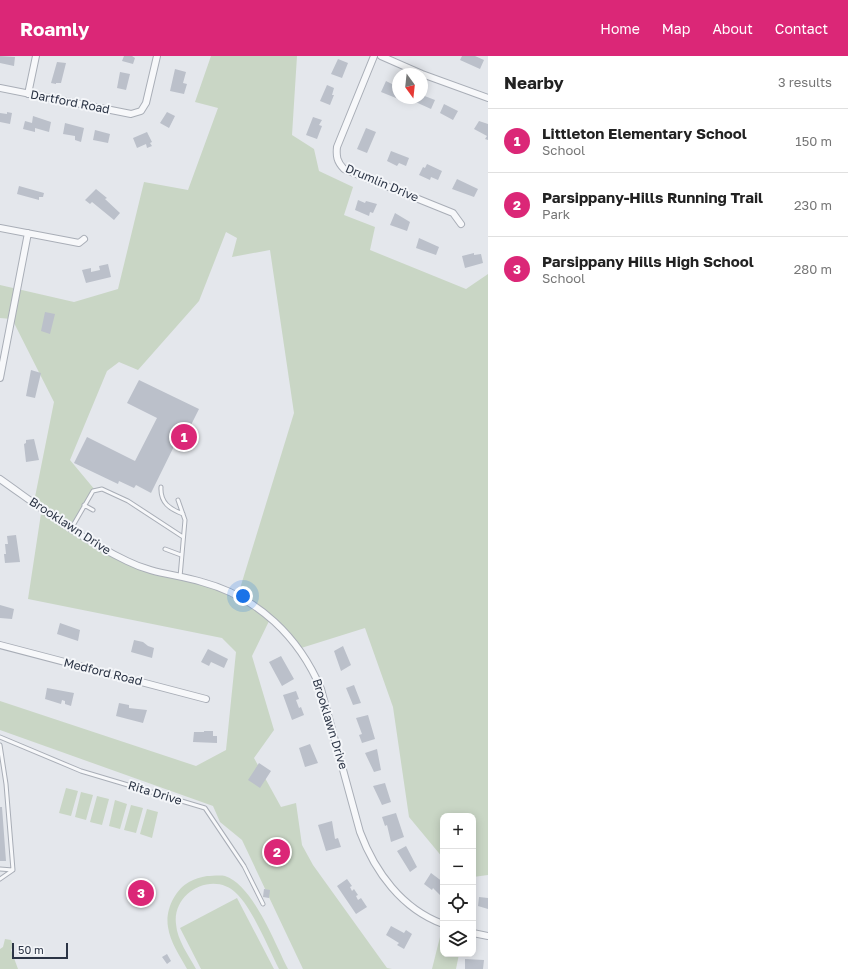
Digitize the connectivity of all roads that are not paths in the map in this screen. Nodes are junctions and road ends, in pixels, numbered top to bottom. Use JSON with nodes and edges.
{"nodes":[{"id":1,"x":36,"y":56,"type":"edge"},
{"id":2,"x":157,"y":56,"type":"edge"},
{"id":3,"x":374,"y":56,"type":"edge"},
{"id":4,"x":381,"y":56,"type":"edge"},
{"id":5,"x":0,"y":88,"type":"edge"},
{"id":6,"x":28,"y":94,"type":"junction"},
{"id":7,"x":488,"y":98,"type":"edge"},
{"id":8,"x":461,"y":224,"type":"dead end"},
{"id":9,"x":0,"y":228,"type":"edge"},
{"id":10,"x":28,"y":233,"type":"junction"},
{"id":11,"x":84,"y":239,"type":"dead end"},
{"id":12,"x":0,"y":378,"type":"edge"},
{"id":13,"x":0,"y":479,"type":"edge"},
{"id":14,"x":161,"y":487,"type":"dead end"},
{"id":15,"x":178,"y":500,"type":"dead end"},
{"id":16,"x":84,"y":506,"type":"junction"},
{"id":17,"x":94,"y":510,"type":"dead end"},
{"id":18,"x":183,"y":514,"type":"junction"},
{"id":19,"x":71,"y":529,"type":"junction"},
{"id":20,"x":183,"y":537,"type":"junction"},
{"id":21,"x":166,"y":548,"type":"dead end"},
{"id":22,"x":181,"y":555,"type":"junction"},
{"id":23,"x":180,"y":577,"type":"junction"},
{"id":24,"x":0,"y":645,"type":"edge"},
{"id":25,"x":206,"y":699,"type":"dead end"},
{"id":26,"x":0,"y":737,"type":"edge"},
{"id":27,"x":0,"y":745,"type":"edge"},
{"id":28,"x":0,"y":869,"type":"edge"},
{"id":29,"x":12,"y":870,"type":"junction"},
{"id":30,"x":0,"y":879,"type":"edge"},
{"id":31,"x":264,"y":904,"type":"dead end"},
{"id":32,"x":440,"y":922,"type":"edge"},
{"id":33,"x":476,"y":934,"type":"edge"},
{"id":34,"x":488,"y":936,"type":"edge"}],
"edges":[{"from":1,"to":6,"type":"street"},
{"from":2,"to":6,"type":"street","name":"Dartford Road"},
{"from":3,"to":8,"type":"street","name":"Drumlin Drive"},
{"from":4,"to":7,"type":"street"},
{"from":5,"to":6,"type":"street","name":"Dartford Road"},
{"from":9,"to":10,"type":"street"},
{"from":10,"to":11,"type":"street"},
{"from":10,"to":12,"type":"street"},
{"from":13,"to":19,"type":"street","name":"Brooklawn Drive"},
{"from":14,"to":18,"type":"lane"},
{"from":15,"to":18,"type":"lane"},
{"from":16,"to":17,"type":"lane"},
{"from":16,"to":19,"type":"lane"},
{"from":16,"to":20,"type":"lane"},
{"from":18,"to":20,"type":"lane"},
{"from":19,"to":23,"type":"street","name":"Brooklawn Drive"},
{"from":20,"to":22,"type":"lane"},
{"from":21,"to":22,"type":"lane"},
{"from":22,"to":23,"type":"lane"},
{"from":23,"to":32,"type":"street","name":"Brooklawn Drive"},
{"from":24,"to":25,"type":"street","name":"Medford Road"},
{"from":26,"to":31,"type":"lane","name":"Rita Drive"},
{"from":27,"to":29,"type":"lane"},
{"from":28,"to":29,"type":"lane"},
{"from":29,"to":30,"type":"lane"},
{"from":33,"to":34,"type":"street"}]}
